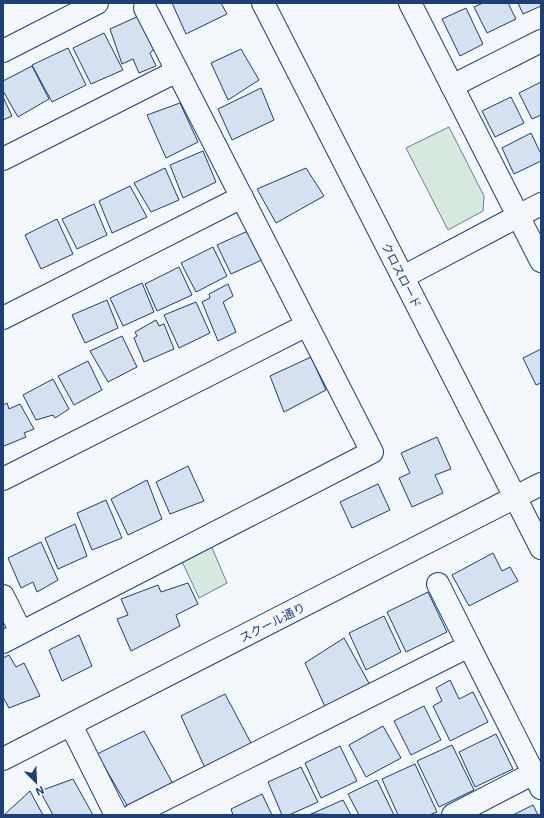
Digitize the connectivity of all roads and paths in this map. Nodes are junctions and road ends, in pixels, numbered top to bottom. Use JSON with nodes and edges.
{"nodes":[{"id":1,"x":97,"y":3,"type":"edge"},
{"id":2,"x":263,"y":3,"type":"edge"},
{"id":3,"x":410,"y":3,"type":"edge"},
{"id":4,"x":145,"y":8,"type":"dead end"},
{"id":5,"x":541,"y":41,"type":"edge"},
{"id":6,"x":3,"y":51,"type":"edge"},
{"id":7,"x":177,"y":71,"type":"junction"},
{"id":8,"x":452,"y":86,"type":"junction"},
{"id":9,"x":3,"y":160,"type":"edge"},
{"id":10,"x":242,"y":197,"type":"junction"},
{"id":11,"x":541,"y":204,"type":"edge"},
{"id":12,"x":518,"y":216,"type":"junction"},
{"id":13,"x":541,"y":261,"type":"edge"},
{"id":14,"x":403,"y":277,"type":"junction"},
{"id":15,"x":3,"y":318,"type":"edge"},
{"id":16,"x":307,"y":325,"type":"junction"},
{"id":17,"x":3,"y":479,"type":"edge"},
{"id":18,"x":541,"y":484,"type":"edge"},
{"id":19,"x":516,"y":497,"type":"junction"},
{"id":20,"x":541,"y":548,"type":"edge"},
{"id":21,"x":438,"y":584,"type":"dead end"},
{"id":22,"x":3,"y":596,"type":"edge"},
{"id":23,"x":12,"y":637,"type":"edge"},
{"id":24,"x":469,"y":646,"type":"junction"},
{"id":25,"x":71,"y":725,"type":"junction"},
{"id":26,"x":3,"y":759,"type":"edge"},
{"id":27,"x":538,"y":780,"type":"edge"},
{"id":28,"x":116,"y":815,"type":"edge"},
{"id":29,"x":133,"y":815,"type":"edge"},
{"id":30,"x":453,"y":815,"type":"edge"}],
"edges":[{"from":1,"to":6,"type":"street"},
{"from":2,"to":14,"type":"street","name":"クロスロード"},
{"from":3,"to":8,"type":"street"},
{"from":4,"to":7,"type":"street"},
{"from":5,"to":8,"type":"street"},
{"from":7,"to":9,"type":"street"},
{"from":7,"to":10,"type":"street"},
{"from":8,"to":12,"type":"street"},
{"from":10,"to":15,"type":"street"},
{"from":10,"to":16,"type":"street"},
{"from":11,"to":12,"type":"street"},
{"from":12,"to":13,"type":"street"},
{"from":12,"to":14,"type":"street"},
{"from":14,"to":19,"type":"street","name":"クロスロード"},
{"from":16,"to":17,"type":"street"},
{"from":16,"to":23,"type":"street"},
{"from":18,"to":19,"type":"street","name":"スクール通り"},
{"from":19,"to":20,"type":"street","name":"クロスロード"},
{"from":19,"to":25,"type":"street","name":"スクール通り"},
{"from":21,"to":24,"type":"street"},
{"from":22,"to":23,"type":"street"},
{"from":24,"to":27,"type":"street"},
{"from":24,"to":29,"type":"street"},
{"from":25,"to":26,"type":"street","name":"スクール通り"},
{"from":25,"to":28,"type":"street"},
{"from":27,"to":30,"type":"street"}]}
